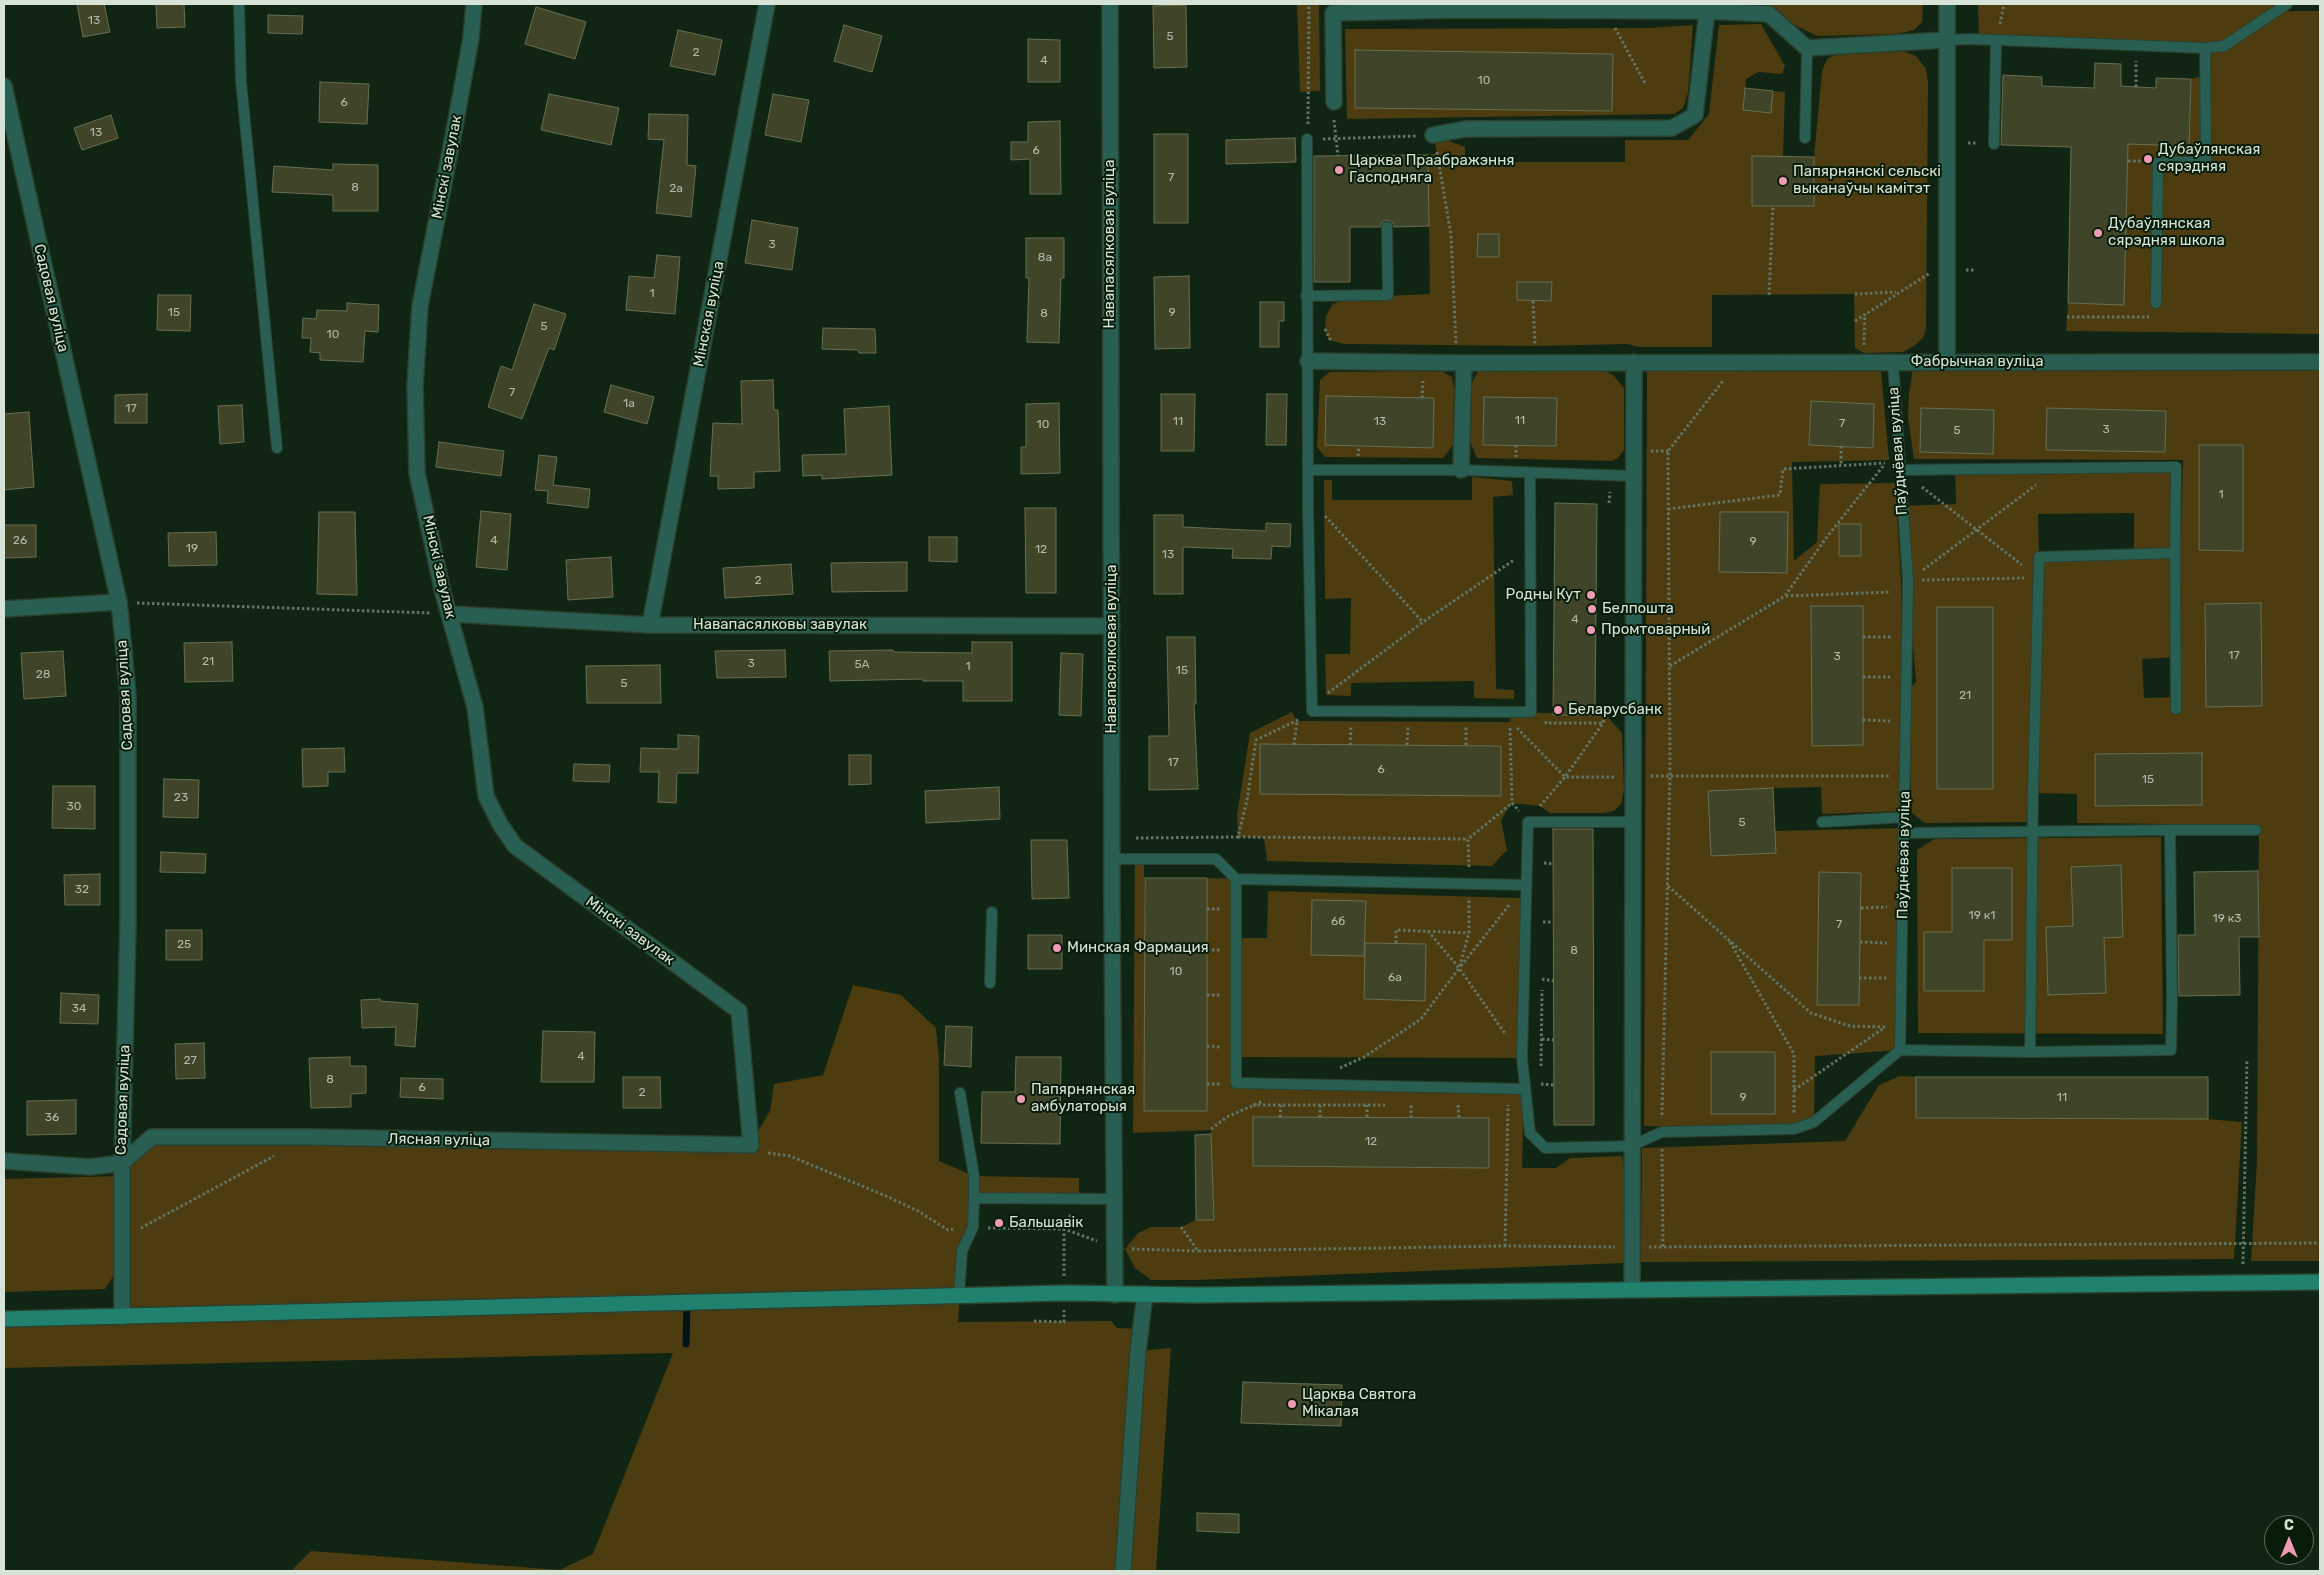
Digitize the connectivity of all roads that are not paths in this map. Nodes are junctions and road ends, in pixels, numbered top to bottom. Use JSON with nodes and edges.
{"nodes":[{"id":1,"x":239,"y":4,"type":"edge"},
{"id":2,"x":474,"y":4,"type":"edge"},
{"id":3,"x":767,"y":4,"type":"edge"},
{"id":4,"x":1110,"y":4,"type":"edge"},
{"id":5,"x":1947,"y":4,"type":"edge"},
{"id":6,"x":2287,"y":4,"type":"edge"},
{"id":7,"x":1707,"y":12,"type":"junction"},
{"id":8,"x":1946,"y":40,"type":"junction"},
{"id":9,"x":1996,"y":41,"type":"junction"},
{"id":10,"x":1807,"y":48,"type":"junction"},
{"id":11,"x":2204,"y":48,"type":"junction"},
{"id":12,"x":4,"y":86,"type":"edge"},
{"id":13,"x":1334,"y":102,"type":"road end"},
{"id":14,"x":1433,"y":135,"type":"road end"},
{"id":15,"x":1804,"y":138,"type":"dead end"},
{"id":16,"x":1307,"y":140,"type":"road end"},
{"id":17,"x":1994,"y":144,"type":"dead end"},
{"id":18,"x":1387,"y":227,"type":"dead end"},
{"id":19,"x":1306,"y":296,"type":"junction"},
{"id":20,"x":2156,"y":303,"type":"road end"},
{"id":21,"x":1308,"y":361,"type":"junction"},
{"id":22,"x":1634,"y":362,"type":"junction"},
{"id":23,"x":1893,"y":362,"type":"junction"},
{"id":24,"x":1947,"y":362,"type":"junction"},
{"id":25,"x":2320,"y":362,"type":"edge"},
{"id":26,"x":1464,"y":363,"type":"junction"},
{"id":27,"x":277,"y":448,"type":"dead end"},
{"id":28,"x":1308,"y":470,"type":"junction"},
{"id":29,"x":1461,"y":470,"type":"junction"},
{"id":30,"x":1900,"y":470,"type":"junction"},
{"id":31,"x":1530,"y":473,"type":"junction"},
{"id":32,"x":1633,"y":476,"type":"junction"},
{"id":33,"x":2175,"y":553,"type":"junction"},
{"id":34,"x":119,"y":602,"type":"junction"},
{"id":35,"x":4,"y":609,"type":"edge"},
{"id":36,"x":450,"y":614,"type":"junction"},
{"id":37,"x":650,"y":625,"type":"junction"},
{"id":38,"x":1112,"y":626,"type":"junction"},
{"id":39,"x":2176,"y":709,"type":"dead end"},
{"id":40,"x":1905,"y":817,"type":"junction"},
{"id":41,"x":1633,"y":822,"type":"junction"},
{"id":42,"x":1822,"y":822,"type":"dead end"},
{"id":43,"x":2032,"y":830,"type":"junction"},
{"id":44,"x":2170,"y":830,"type":"junction"},
{"id":45,"x":2256,"y":830,"type":"dead end"},
{"id":46,"x":1905,"y":833,"type":"junction"},
{"id":47,"x":1112,"y":859,"type":"junction"},
{"id":48,"x":1236,"y":880,"type":"junction"},
{"id":49,"x":1526,"y":885,"type":"junction"},
{"id":50,"x":992,"y":912,"type":"dead end"},
{"id":51,"x":990,"y":983,"type":"dead end"},
{"id":52,"x":1900,"y":1050,"type":"junction"},
{"id":53,"x":2030,"y":1052,"type":"junction"},
{"id":54,"x":1524,"y":1089,"type":"junction"},
{"id":55,"x":960,"y":1093,"type":"dead end"},
{"id":56,"x":750,"y":1145,"type":"joint"},
{"id":57,"x":1631,"y":1146,"type":"junction"},
{"id":58,"x":4,"y":1161,"type":"edge"},
{"id":59,"x":122,"y":1163,"type":"junction"},
{"id":60,"x":974,"y":1198,"type":"junction"},
{"id":61,"x":1115,"y":1199,"type":"junction"},
{"id":62,"x":2320,"y":1282,"type":"edge"},
{"id":63,"x":1632,"y":1288,"type":"junction"},
{"id":64,"x":1145,"y":1294,"type":"junction"},
{"id":65,"x":1115,"y":1295,"type":"junction"},
{"id":66,"x":959,"y":1296,"type":"junction"},
{"id":67,"x":122,"y":1317,"type":"junction"},
{"id":68,"x":4,"y":1319,"type":"edge"},
{"id":69,"x":1123,"y":1571,"type":"edge"}],
"edges":[{"from":1,"to":27,"type":"lane"},
{"from":2,"to":36,"type":"street","name":"Мінскі завулак"},
{"from":3,"to":37,"type":"street","name":"Мінская вуліца"},
{"from":4,"to":38,"type":"street","name":"Навапасялковая вуліца"},
{"from":5,"to":8,"type":"street"},
{"from":6,"to":11,"type":"lane"},
{"from":7,"to":10,"type":"street"},
{"from":7,"to":13,"type":"street"},
{"from":7,"to":14,"type":"street"},
{"from":8,"to":9,"type":"lane"},
{"from":8,"to":10,"type":"street"},
{"from":8,"to":24,"type":"street"},
{"from":9,"to":11,"type":"lane"},
{"from":9,"to":17,"type":"lane"},
{"from":10,"to":15,"type":"lane"},
{"from":11,"to":20,"type":"lane"},
{"from":12,"to":34,"type":"street","name":"Садовая вуліца"},
{"from":16,"to":19,"type":"lane"},
{"from":18,"to":19,"type":"lane"},
{"from":19,"to":21,"type":"lane"},
{"from":21,"to":26,"type":"street","name":"Фабрычная вуліца"},
{"from":21,"to":28,"type":"lane"},
{"from":22,"to":23,"type":"street","name":"Фабрычная вуліца"},
{"from":22,"to":26,"type":"street","name":"Фабрычная вуліца"},
{"from":22,"to":32,"type":"street"},
{"from":23,"to":24,"type":"street","name":"Фабрычная вуліца"},
{"from":23,"to":30,"type":"lane","name":"Паўднёвая вуліца"},
{"from":24,"to":25,"type":"street","name":"Фабрычная вуліца"},
{"from":26,"to":29,"type":"street"},
{"from":28,"to":29,"type":"lane"},
{"from":28,"to":31,"type":"lane"},
{"from":29,"to":31,"type":"lane"},
{"from":30,"to":33,"type":"lane"},
{"from":30,"to":40,"type":"lane","name":"Паўднёвая вуліца"},
{"from":31,"to":32,"type":"lane"},
{"from":32,"to":41,"type":"street"},
{"from":33,"to":39,"type":"lane"},
{"from":33,"to":43,"type":"lane"},
{"from":34,"to":35,"type":"street"},
{"from":34,"to":59,"type":"street","name":"Садовая вуліца"},
{"from":36,"to":37,"type":"street","name":"Навапасялковы завулак"},
{"from":36,"to":56,"type":"street","name":"Мінскі завулак"},
{"from":37,"to":38,"type":"street","name":"Навапасялковы завулак"},
{"from":38,"to":47,"type":"street","name":"Навапасялковая вуліца"},
{"from":40,"to":42,"type":"lane"},
{"from":40,"to":46,"type":"lane","name":"Паўднёвая вуліца"},
{"from":41,"to":49,"type":"lane"},
{"from":41,"to":57,"type":"street"},
{"from":43,"to":44,"type":"lane"},
{"from":43,"to":46,"type":"lane"},
{"from":43,"to":53,"type":"lane"},
{"from":44,"to":45,"type":"lane"},
{"from":44,"to":53,"type":"lane"},
{"from":46,"to":52,"type":"lane","name":"Паўднёвая вуліца"},
{"from":47,"to":48,"type":"lane"},
{"from":47,"to":61,"type":"street","name":"Навапасялковая вуліца"},
{"from":48,"to":49,"type":"lane"},
{"from":48,"to":54,"type":"lane"},
{"from":49,"to":54,"type":"lane"},
{"from":50,"to":51,"type":"lane"},
{"from":52,"to":53,"type":"lane"},
{"from":52,"to":57,"type":"lane"},
{"from":54,"to":57,"type":"lane"},
{"from":55,"to":60,"type":"lane"},
{"from":56,"to":59,"type":"street","name":"Лясная вуліца"},
{"from":57,"to":63,"type":"street"},
{"from":58,"to":59,"type":"street"},
{"from":59,"to":67,"type":"street","name":"Садовая вуліца"},
{"from":60,"to":61,"type":"lane"},
{"from":60,"to":66,"type":"lane"},
{"from":61,"to":65,"type":"street","name":"Навапасялковая вуліца"},
{"from":62,"to":63,"type":"main road"},
{"from":63,"to":64,"type":"main road"},
{"from":64,"to":65,"type":"main road"},
{"from":64,"to":69,"type":"street"},
{"from":65,"to":66,"type":"main road"},
{"from":66,"to":67,"type":"main road"},
{"from":67,"to":68,"type":"main road"}]}
